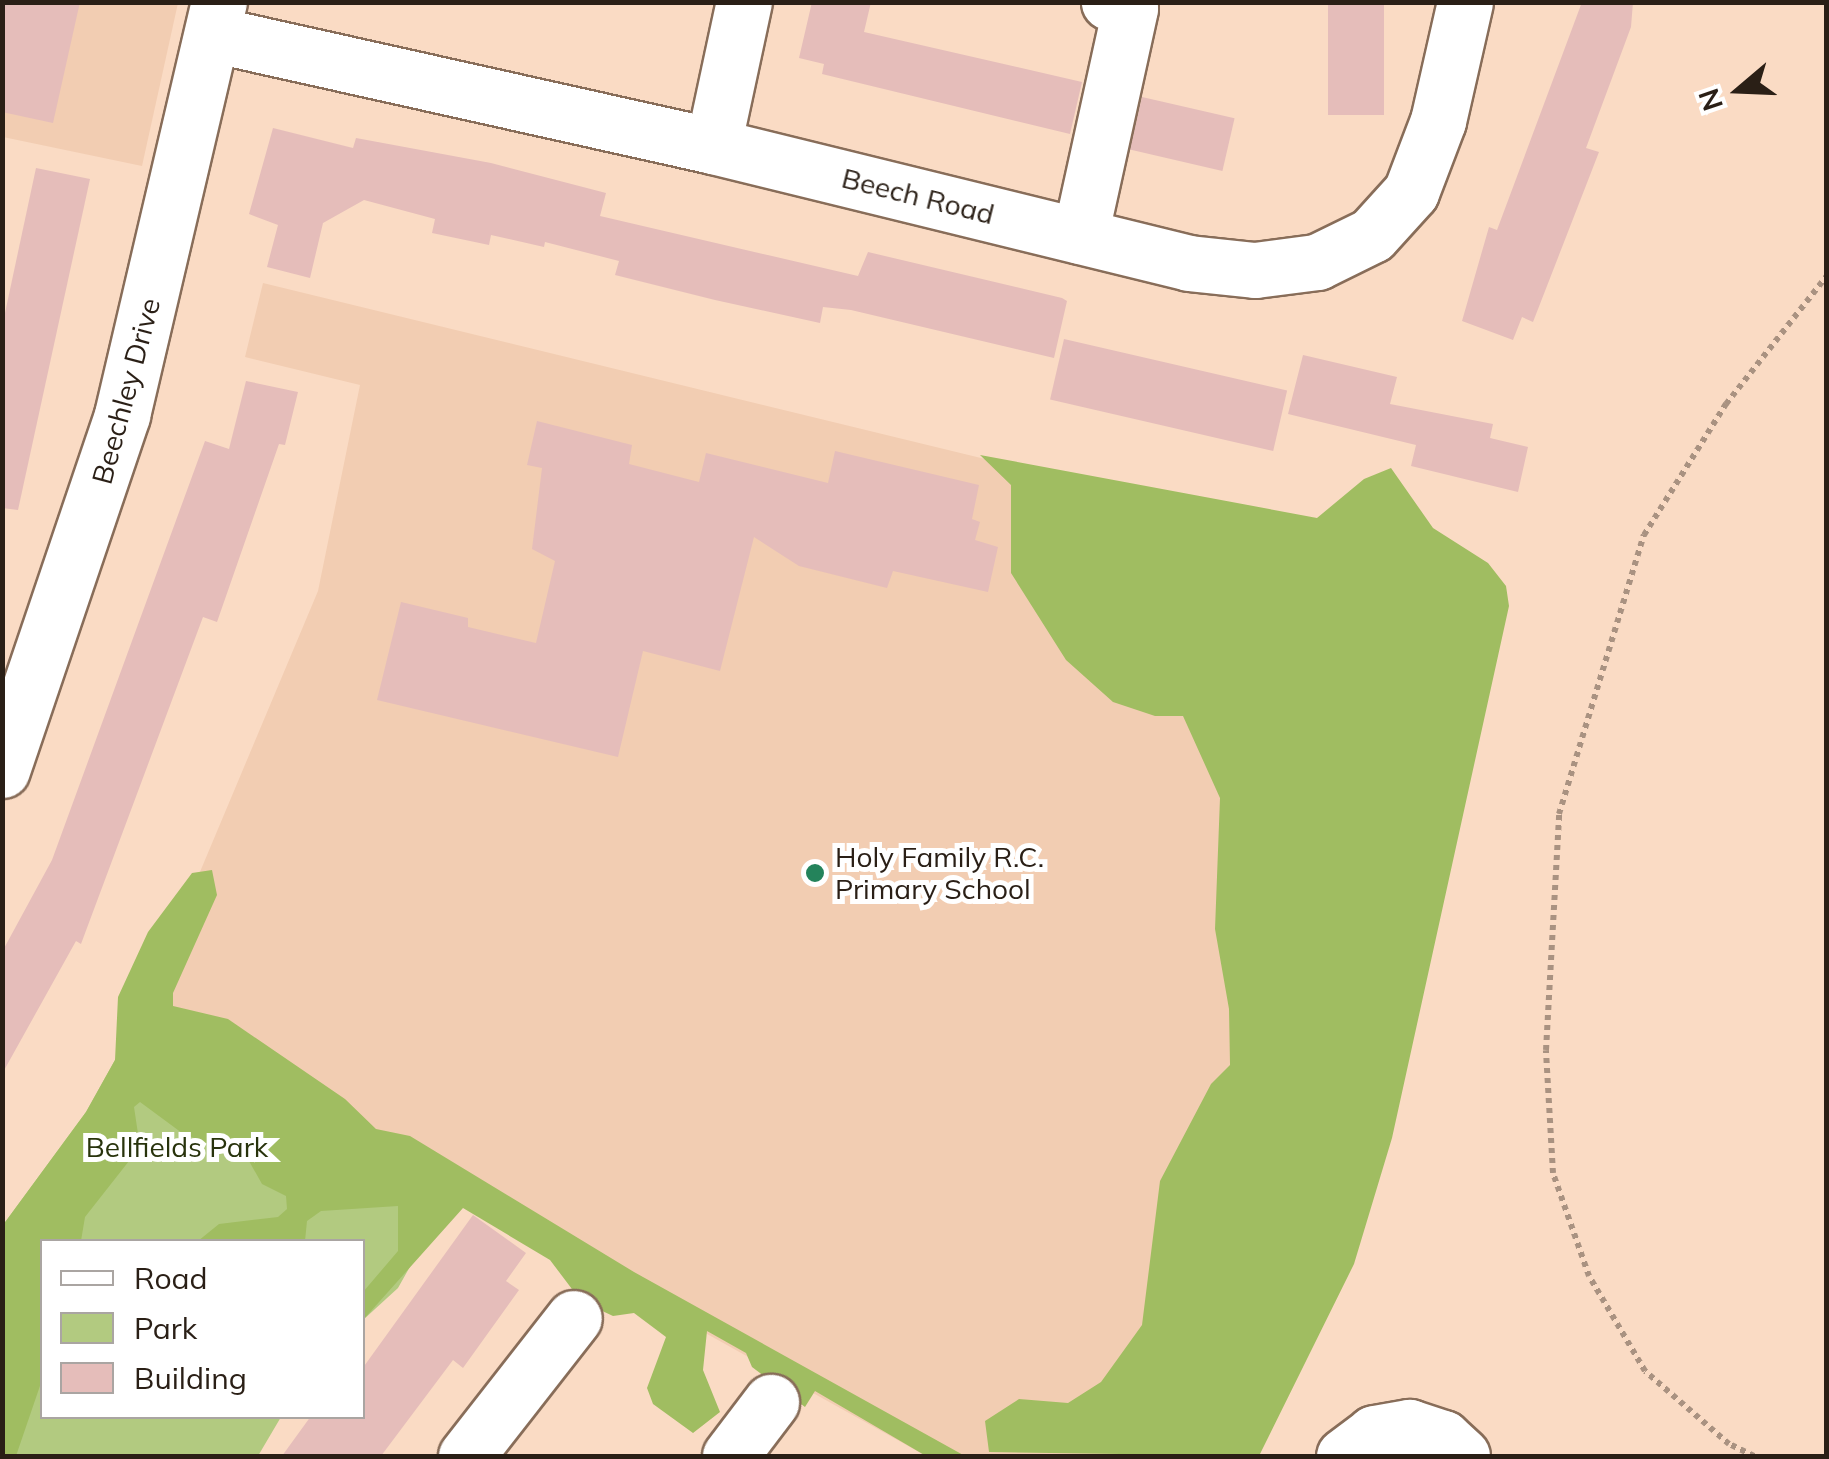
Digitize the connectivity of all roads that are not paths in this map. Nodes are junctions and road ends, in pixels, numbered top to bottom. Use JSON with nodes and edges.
{"nodes":[{"id":1,"x":744,"y":2,"type":"edge"},
{"id":2,"x":1464,"y":2,"type":"edge"},
{"id":3,"x":1137,"y":9,"type":"edge"},
{"id":4,"x":215,"y":18,"type":"edge"},
{"id":5,"x":712,"y":146,"type":"junction"},
{"id":6,"x":1080,"y":236,"type":"junction"},
{"id":7,"x":2,"y":770,"type":"edge"},
{"id":8,"x":574,"y":1318,"type":"dead end"},
{"id":9,"x":771,"y":1402,"type":"dead end"},
{"id":10,"x":466,"y":1456,"type":"edge"},
{"id":11,"x":730,"y":1456,"type":"edge"},
{"id":12,"x":1344,"y":1456,"type":"edge"},
{"id":13,"x":1462,"y":1456,"type":"edge"}],
"edges":[{"from":1,"to":5,"type":"street"},
{"from":2,"to":6,"type":"street","name":"Beech Road"},
{"from":3,"to":6,"type":"street"},
{"from":4,"to":5,"type":"street","name":"Beech Road"},
{"from":4,"to":7,"type":"street","name":"Beechley Drive"},
{"from":5,"to":6,"type":"street","name":"Beech Road"},
{"from":8,"to":10,"type":"street"},
{"from":9,"to":11,"type":"street"},
{"from":12,"to":13,"type":"street"}]}
